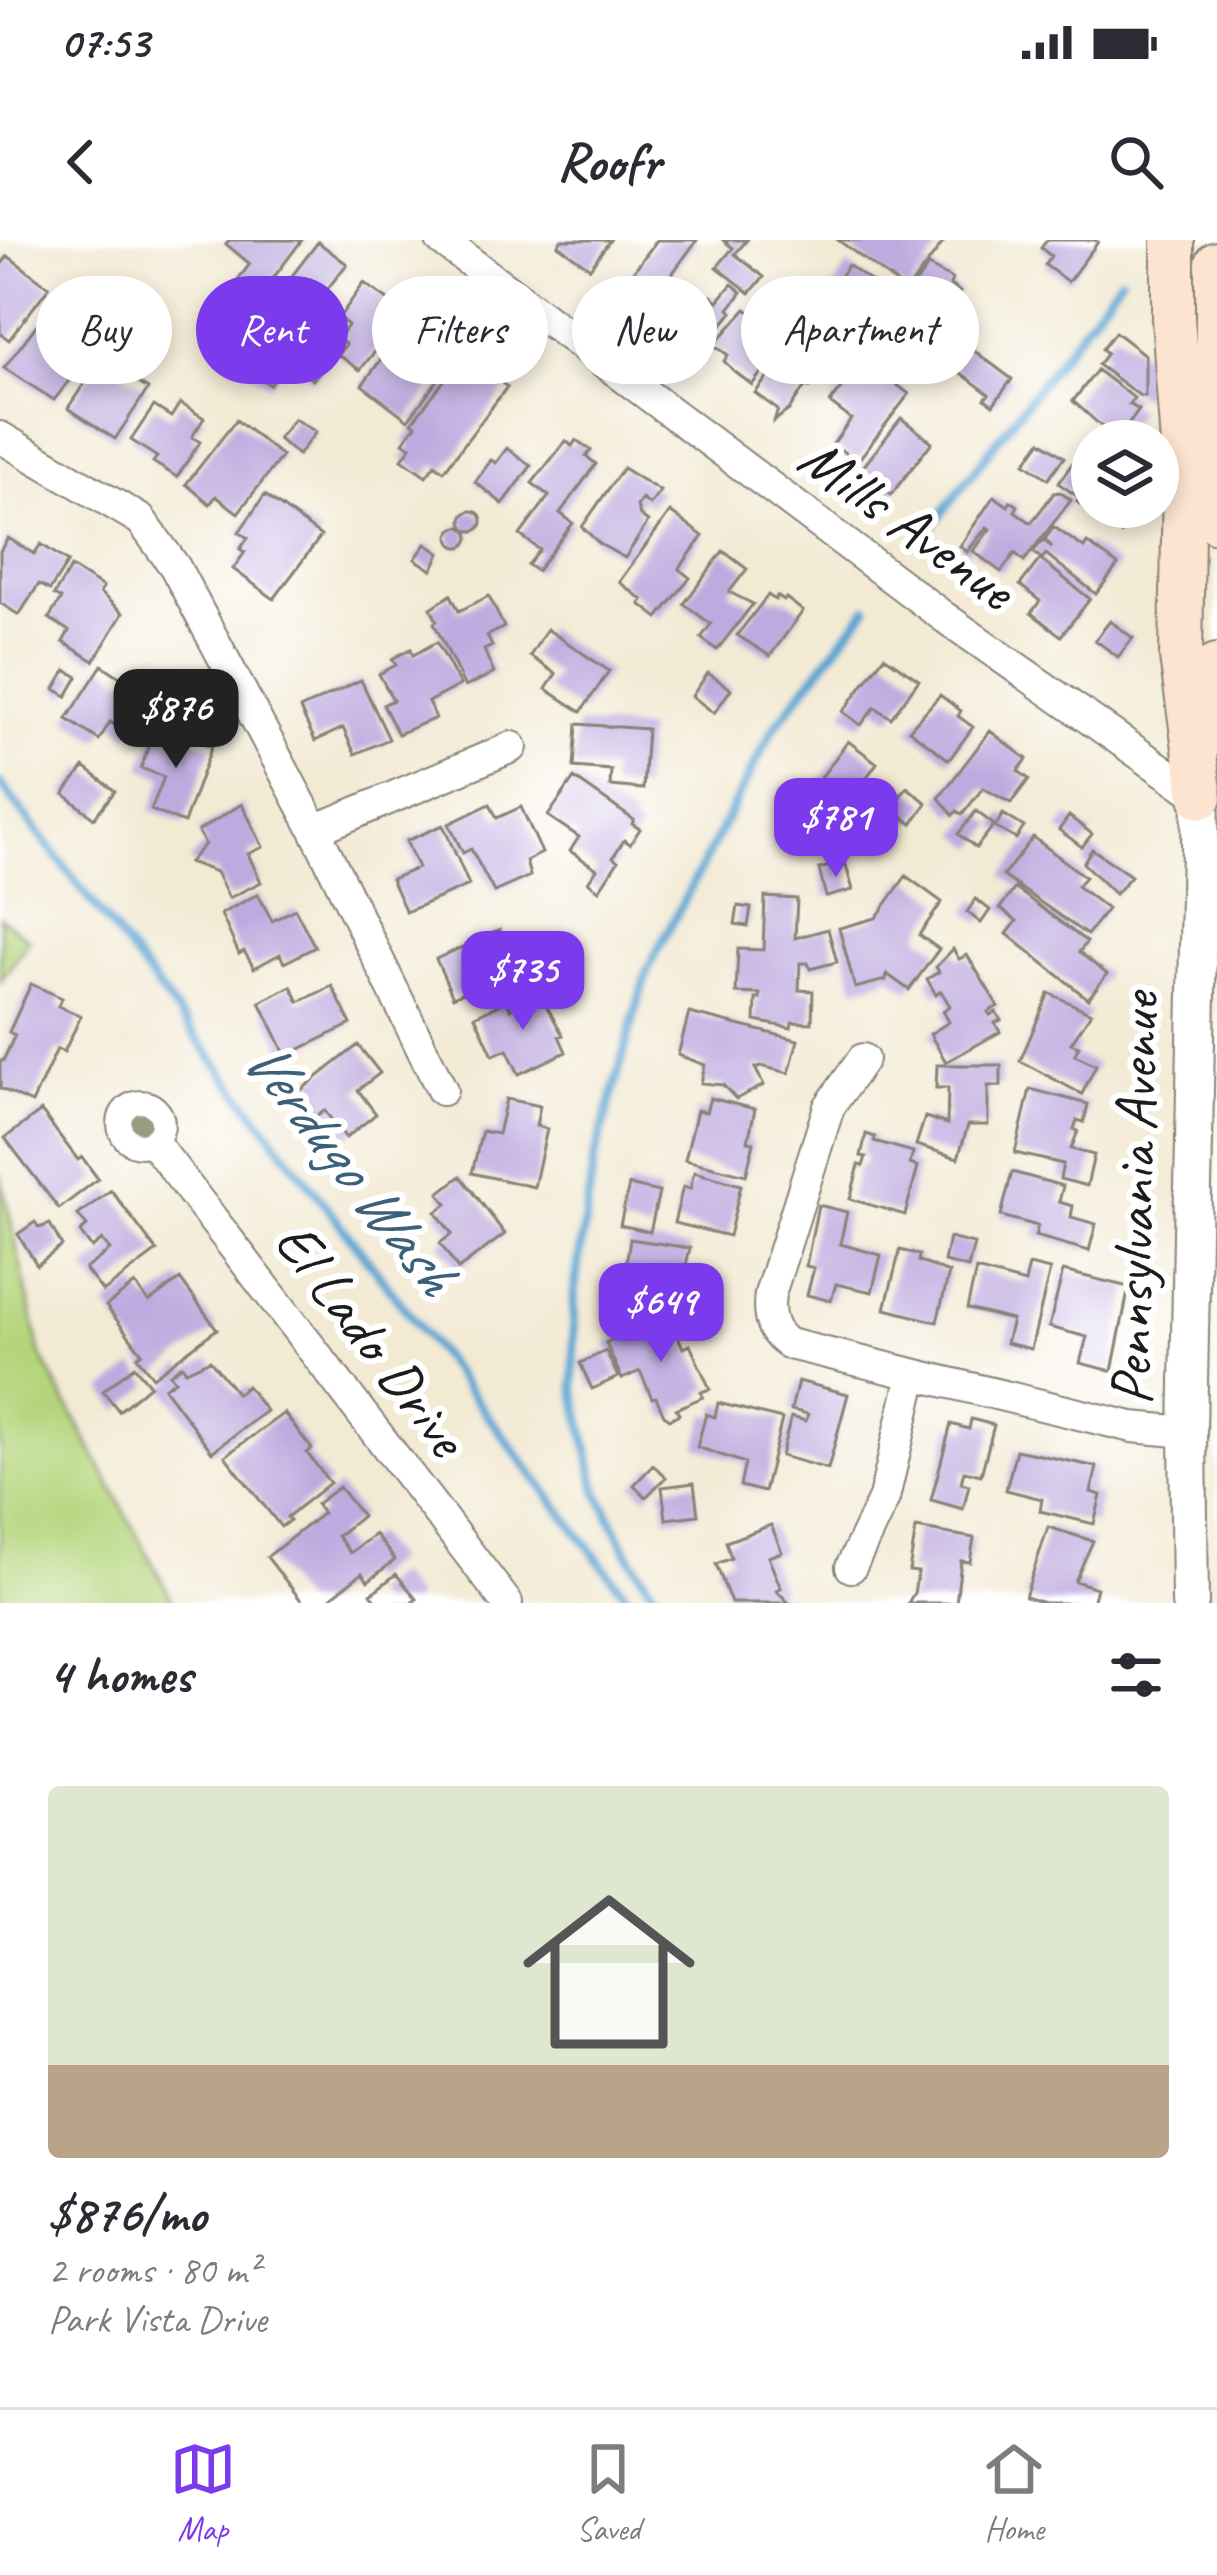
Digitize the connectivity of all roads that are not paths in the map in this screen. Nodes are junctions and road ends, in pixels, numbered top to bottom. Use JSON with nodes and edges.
{"nodes":[{"id":1,"x":441,"y":240,"type":"edge"},
{"id":2,"x":1173,"y":240,"type":"edge"},
{"id":3,"x":1217,"y":263,"type":"edge"},
{"id":4,"x":0,"y":437,"type":"edge"},
{"id":5,"x":1217,"y":522,"type":"edge"},
{"id":6,"x":1217,"y":665,"type":"edge"},
{"id":7,"x":512,"y":747,"type":"dead end"},
{"id":8,"x":1201,"y":797,"type":"junction"},
{"id":9,"x":315,"y":830,"type":"junction"},
{"id":10,"x":1209,"y":854,"type":"edge"},
{"id":11,"x":862,"y":1059,"type":"dead end"},
{"id":12,"x":442,"y":1090,"type":"dead end"},
{"id":13,"x":151,"y":1139,"type":"dead end"},
{"id":14,"x":913,"y":1375,"type":"junction"},
{"id":15,"x":1188,"y":1432,"type":"junction"},
{"id":16,"x":1202,"y":1540,"type":"edge"},
{"id":17,"x":851,"y":1567,"type":"dead end"},
{"id":18,"x":507,"y":1603,"type":"edge"},
{"id":19,"x":1190,"y":1603,"type":"edge"}],
"edges":[{"from":1,"to":8,"type":"street","name":"Mills Avenue"},
{"from":2,"to":8,"type":"main road","name":"Pennsylvania Avenue"},
{"from":3,"to":5,"type":"main road"},
{"from":4,"to":9,"type":"street"},
{"from":6,"to":8,"type":"main road","name":"Pennsylvania Avenue"},
{"from":7,"to":9,"type":"street"},
{"from":8,"to":10,"type":"street","name":"Pennsylvania Avenue"},
{"from":9,"to":12,"type":"street"},
{"from":10,"to":15,"type":"street","name":"Pennsylvania Avenue"},
{"from":11,"to":14,"type":"street"},
{"from":13,"to":18,"type":"street","name":"El Lado Drive"},
{"from":14,"to":15,"type":"street"},
{"from":14,"to":17,"type":"street"},
{"from":15,"to":16,"type":"street","name":"Pennsylvania Avenue"},
{"from":16,"to":19,"type":"street","name":"Pennsylvania Avenue"}]}
